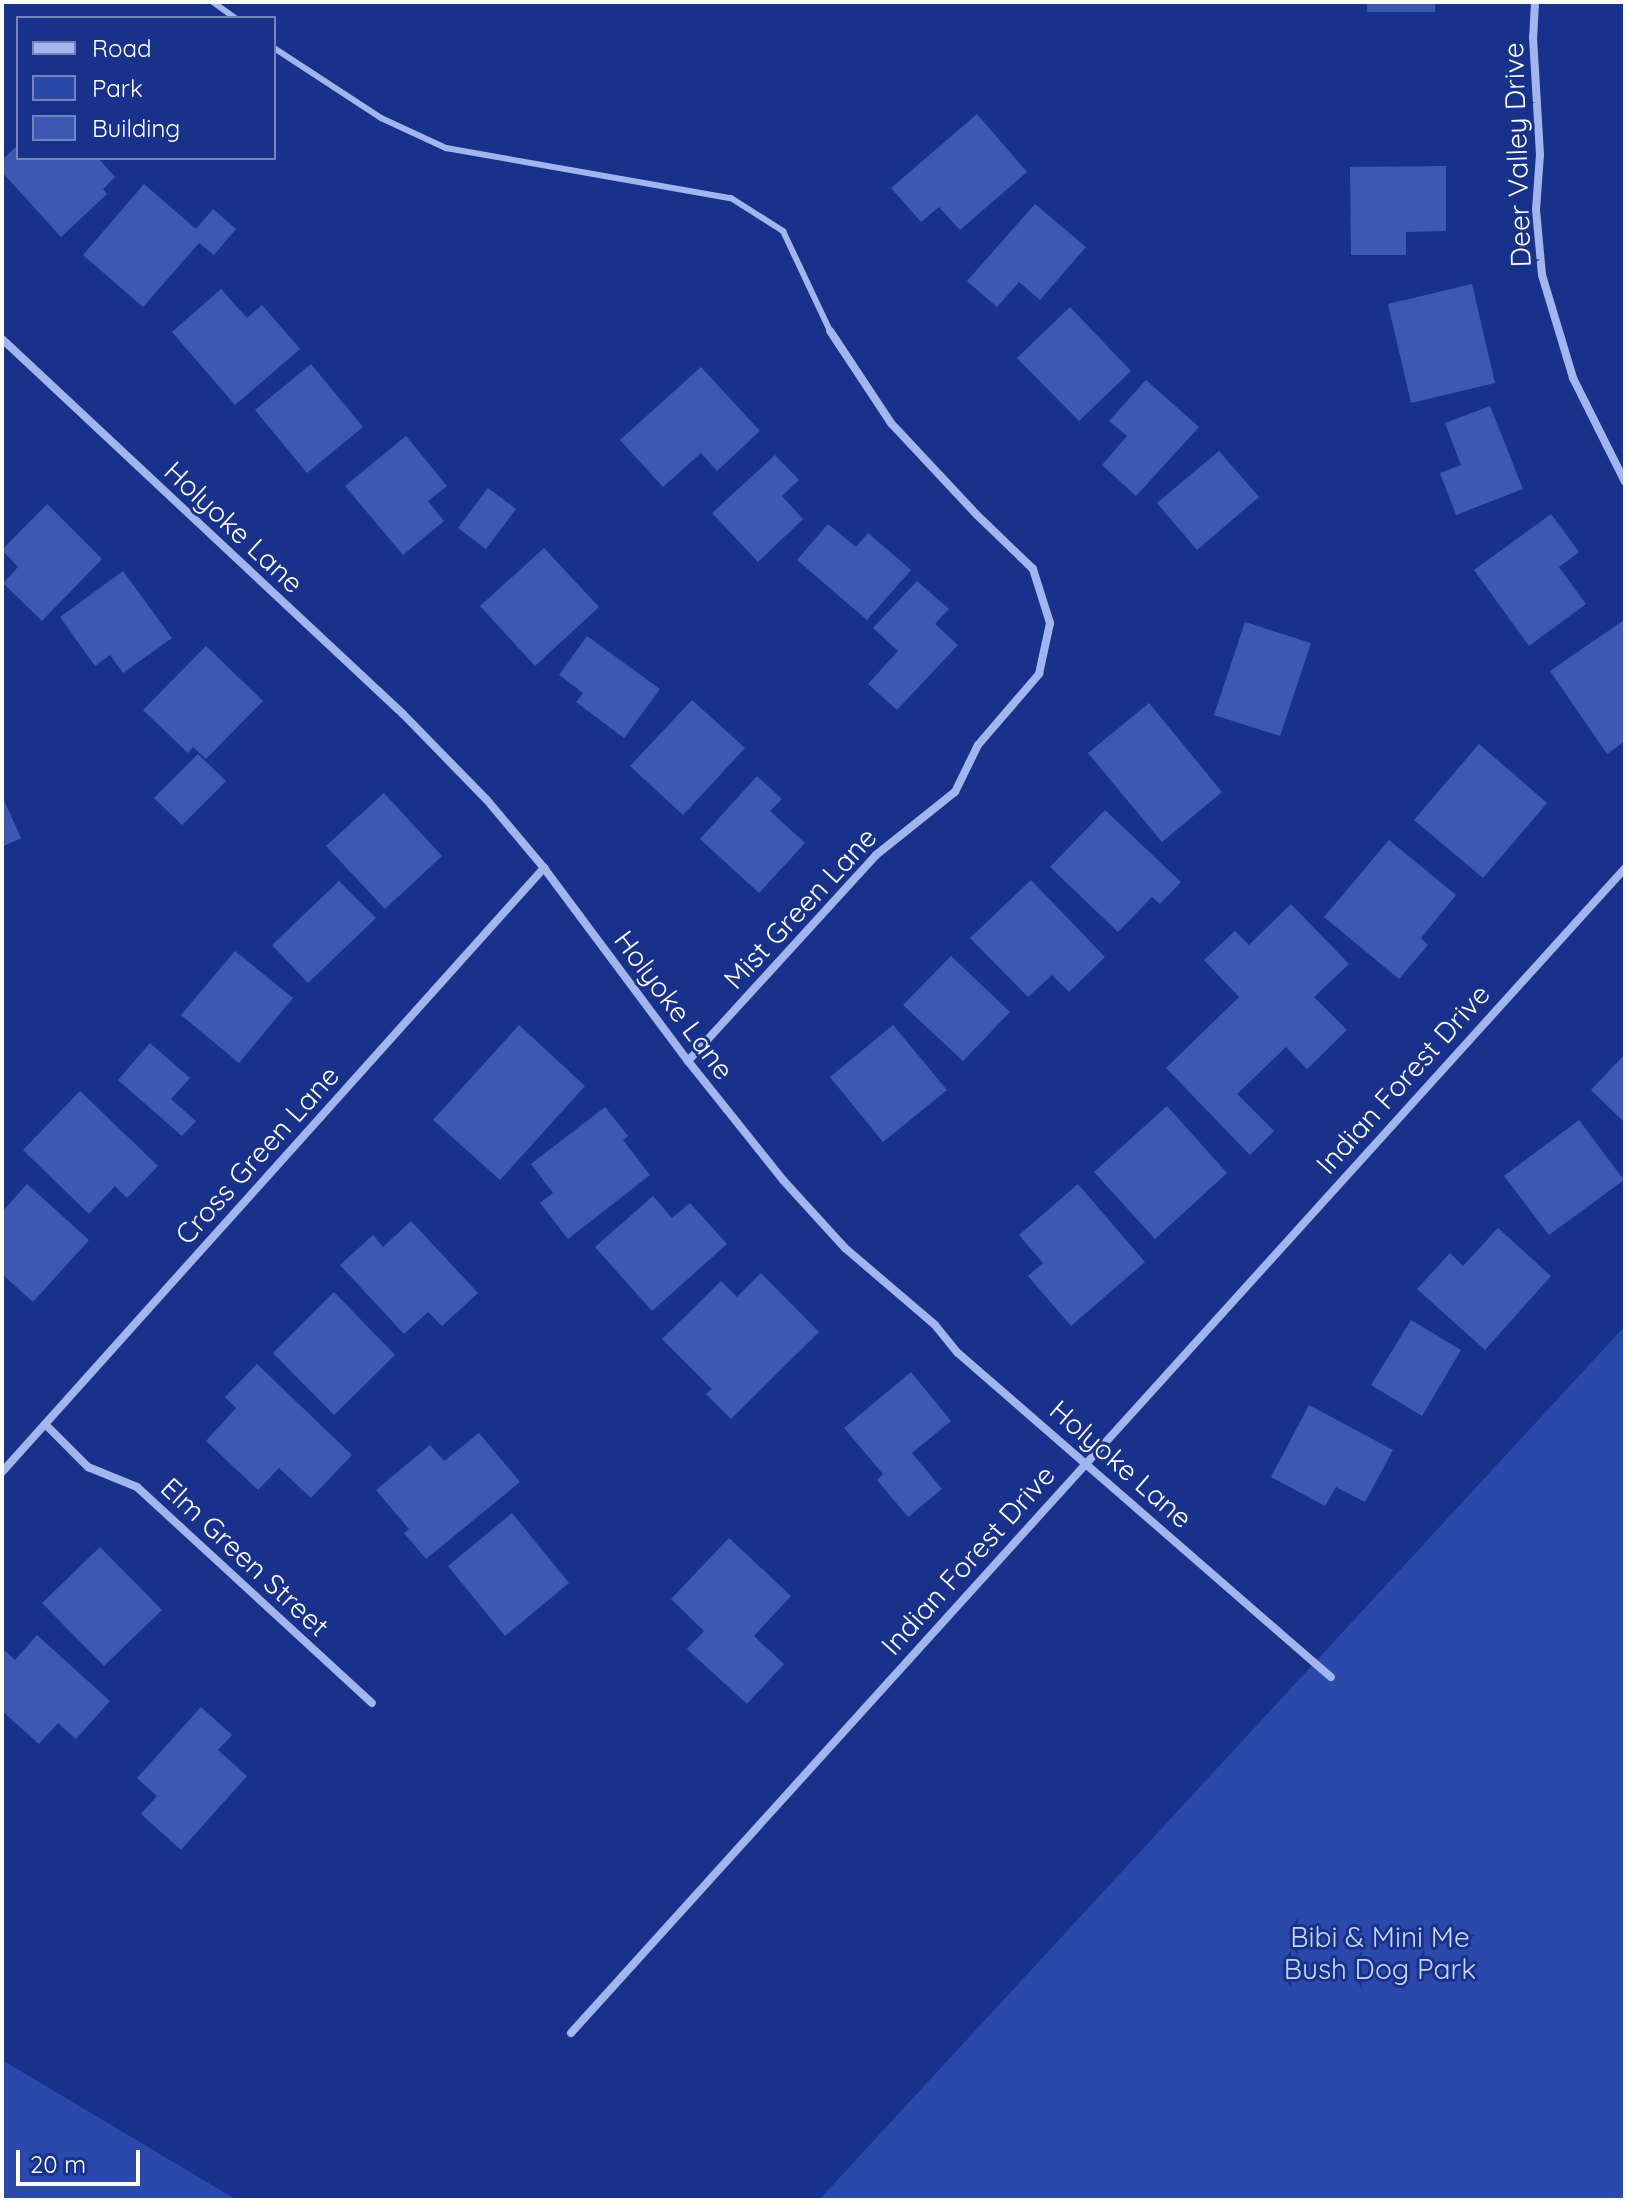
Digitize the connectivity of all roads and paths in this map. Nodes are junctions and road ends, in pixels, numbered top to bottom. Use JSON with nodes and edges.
{"nodes":[{"id":1,"x":213,"y":2,"type":"edge"},
{"id":2,"x":1535,"y":2,"type":"edge"},
{"id":3,"x":232,"y":16,"type":"edge"},
{"id":4,"x":276,"y":49,"type":"edge"},
{"id":5,"x":830,"y":331,"type":"joint"},
{"id":6,"x":2,"y":339,"type":"edge"},
{"id":7,"x":1625,"y":482,"type":"edge"},
{"id":8,"x":544,"y":868,"type":"junction"},
{"id":9,"x":1625,"y":868,"type":"edge"},
{"id":10,"x":688,"y":1061,"type":"junction"},
{"id":11,"x":45,"y":1424,"type":"junction"},
{"id":12,"x":1087,"y":1462,"type":"junction"},
{"id":13,"x":2,"y":1472,"type":"edge"},
{"id":14,"x":1331,"y":1677,"type":"dead end"},
{"id":15,"x":372,"y":1703,"type":"dead end"},
{"id":16,"x":571,"y":2033,"type":"dead end"}],
"edges":[{"from":1,"to":3,"type":"lane"},
{"from":2,"to":7,"type":"street","name":"Deer Valley Drive"},
{"from":4,"to":5,"type":"lane"},
{"from":5,"to":10,"type":"street","name":"Mist Green Lane"},
{"from":6,"to":8,"type":"street","name":"Holyoke Lane"},
{"from":8,"to":10,"type":"street","name":"Holyoke Lane"},
{"from":8,"to":11,"type":"street","name":"Cross Green Lane"},
{"from":9,"to":12,"type":"street","name":"Indian Forest Drive"},
{"from":10,"to":12,"type":"street","name":"Holyoke Lane"},
{"from":11,"to":13,"type":"street","name":"Cross Green Lane"},
{"from":11,"to":15,"type":"street","name":"Elm Green Street"},
{"from":12,"to":14,"type":"street","name":"Holyoke Lane"},
{"from":12,"to":16,"type":"street","name":"Indian Forest Drive"}]}
